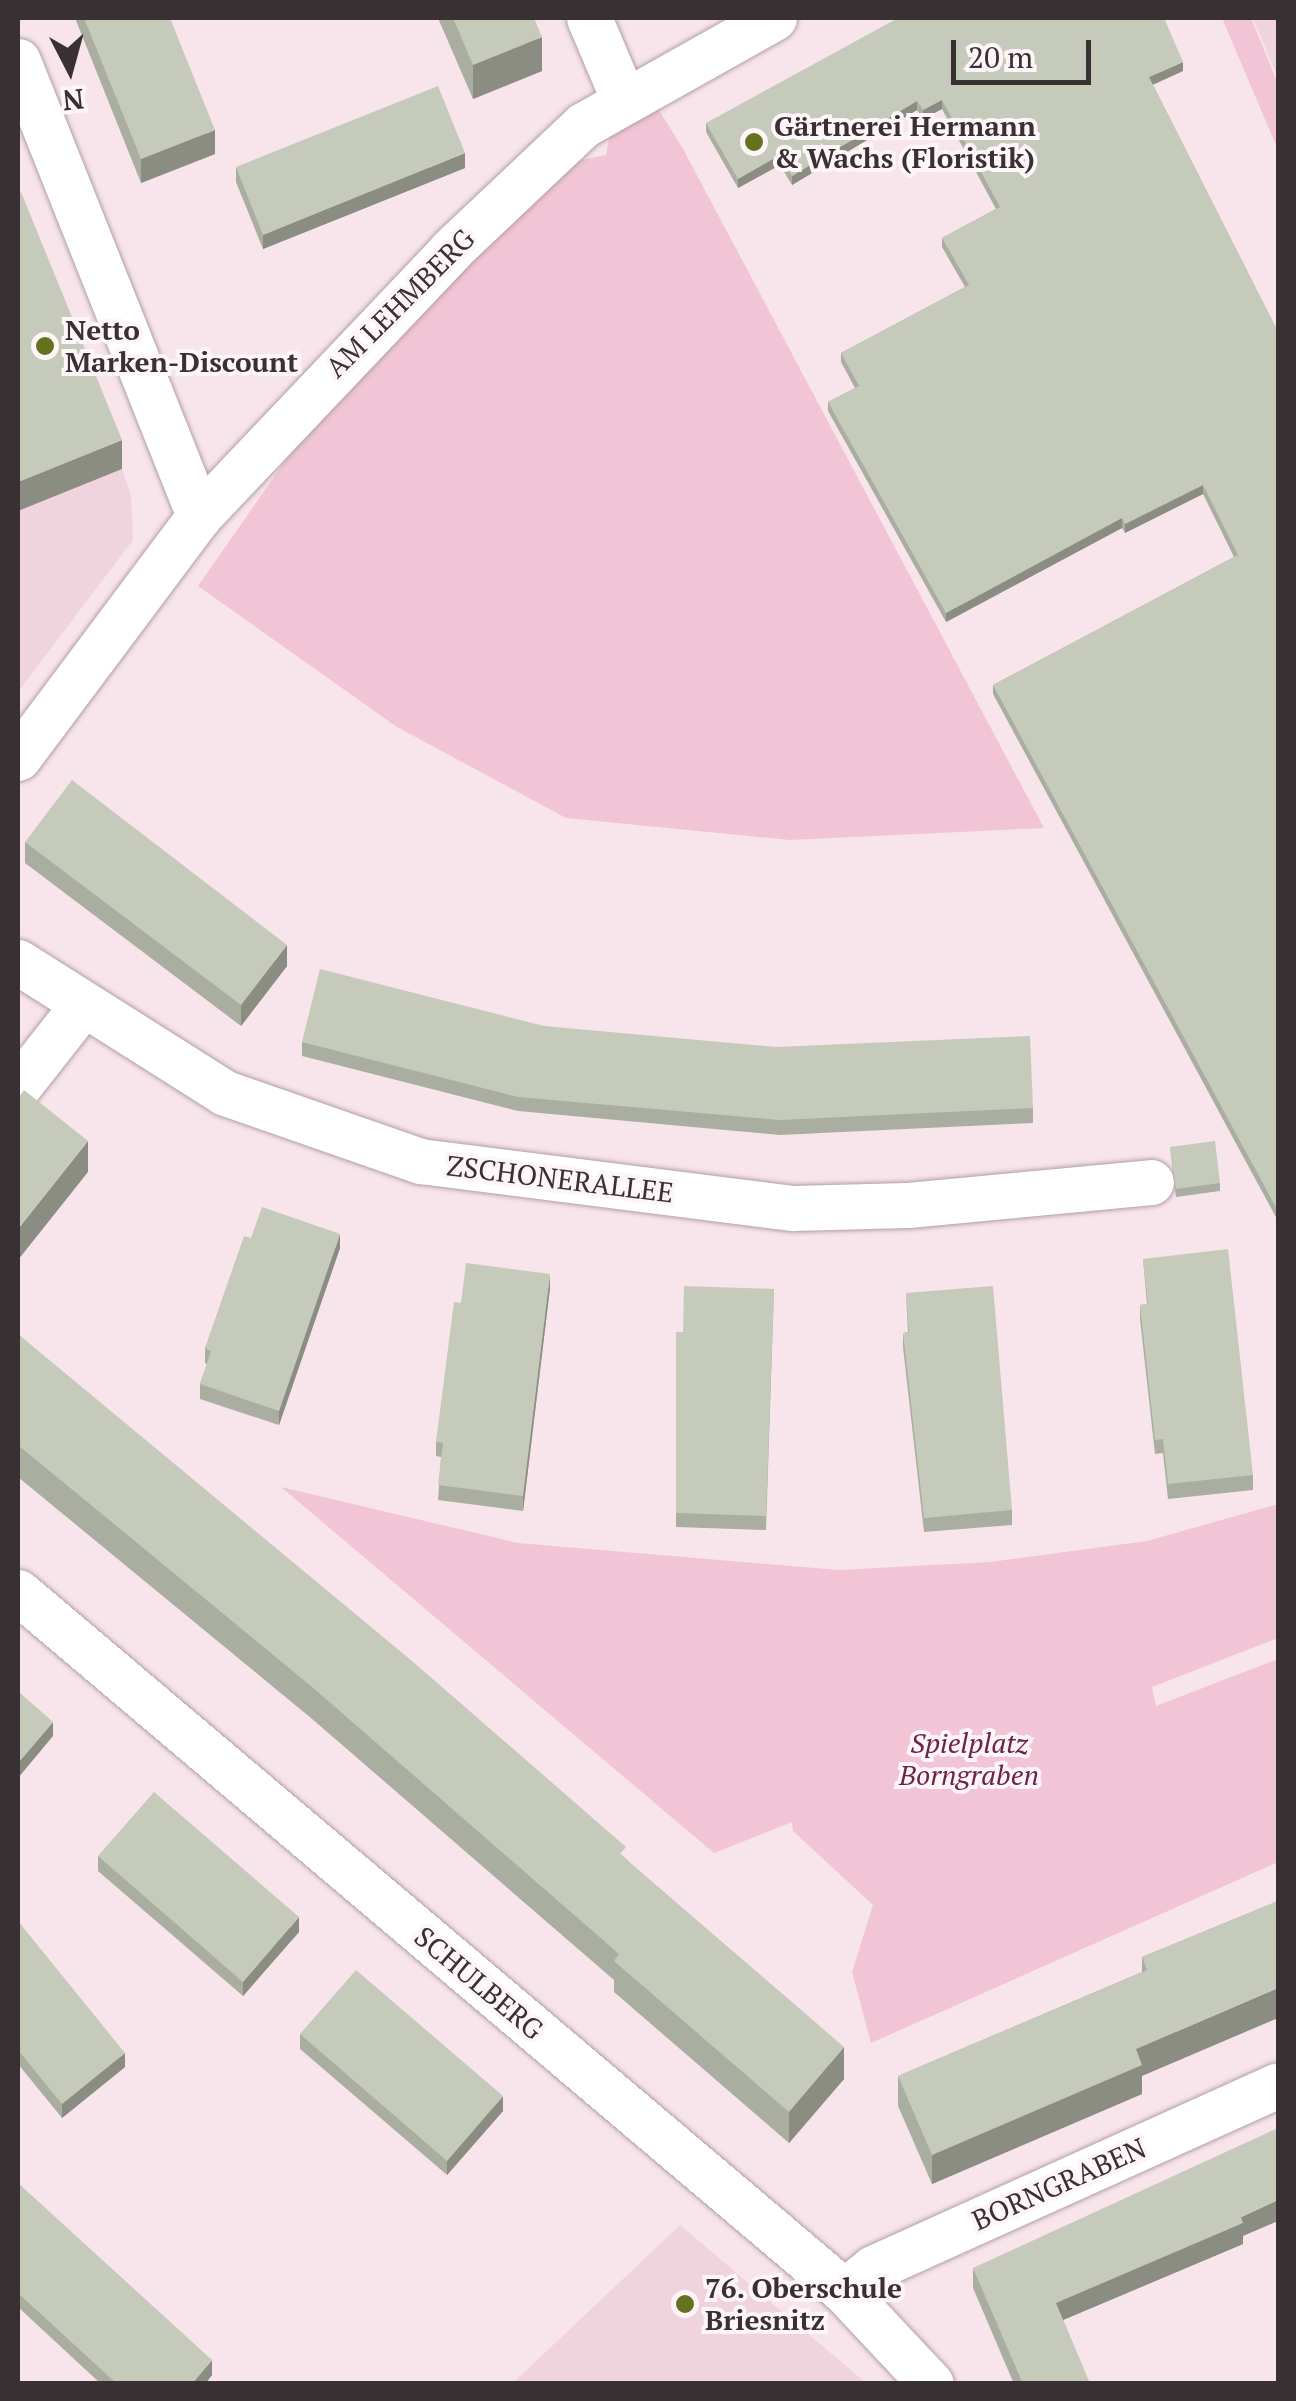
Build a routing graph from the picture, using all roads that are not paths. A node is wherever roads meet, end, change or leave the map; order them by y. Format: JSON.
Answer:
{"nodes":[{"id":1,"x":589,"y":18,"type":"edge"},
{"id":2,"x":774,"y":18,"type":"edge"},
{"id":3,"x":18,"y":60,"type":"edge"},
{"id":4,"x":623,"y":98,"type":"junction"},
{"id":5,"x":199,"y":516,"type":"junction"},
{"id":6,"x":18,"y":758,"type":"edge"},
{"id":7,"x":18,"y":962,"type":"edge"},
{"id":8,"x":81,"y":1007,"type":"junction"},
{"id":9,"x":18,"y":1087,"type":"edge"},
{"id":10,"x":1150,"y":1182,"type":"dead end"},
{"id":11,"x":18,"y":1592,"type":"edge"},
{"id":12,"x":1278,"y":2085,"type":"edge"},
{"id":13,"x":844,"y":2291,"type":"junction"},
{"id":14,"x":932,"y":2384,"type":"edge"}],
"edges":[{"from":1,"to":4,"type":"street"},
{"from":2,"to":4,"type":"street","name":"AM LEHMBERG"},
{"from":3,"to":5,"type":"street"},
{"from":4,"to":5,"type":"street","name":"AM LEHMBERG"},
{"from":5,"to":6,"type":"street","name":"AM LEHMBERG"},
{"from":7,"to":8,"type":"street","name":"ZSCHONERALLEE"},
{"from":8,"to":9,"type":"street"},
{"from":8,"to":10,"type":"street","name":"ZSCHONERALLEE"},
{"from":11,"to":13,"type":"street","name":"SCHULBERG"},
{"from":12,"to":13,"type":"street","name":"BORNGRABEN"},
{"from":13,"to":14,"type":"street","name":"SCHULBERG"}]}
